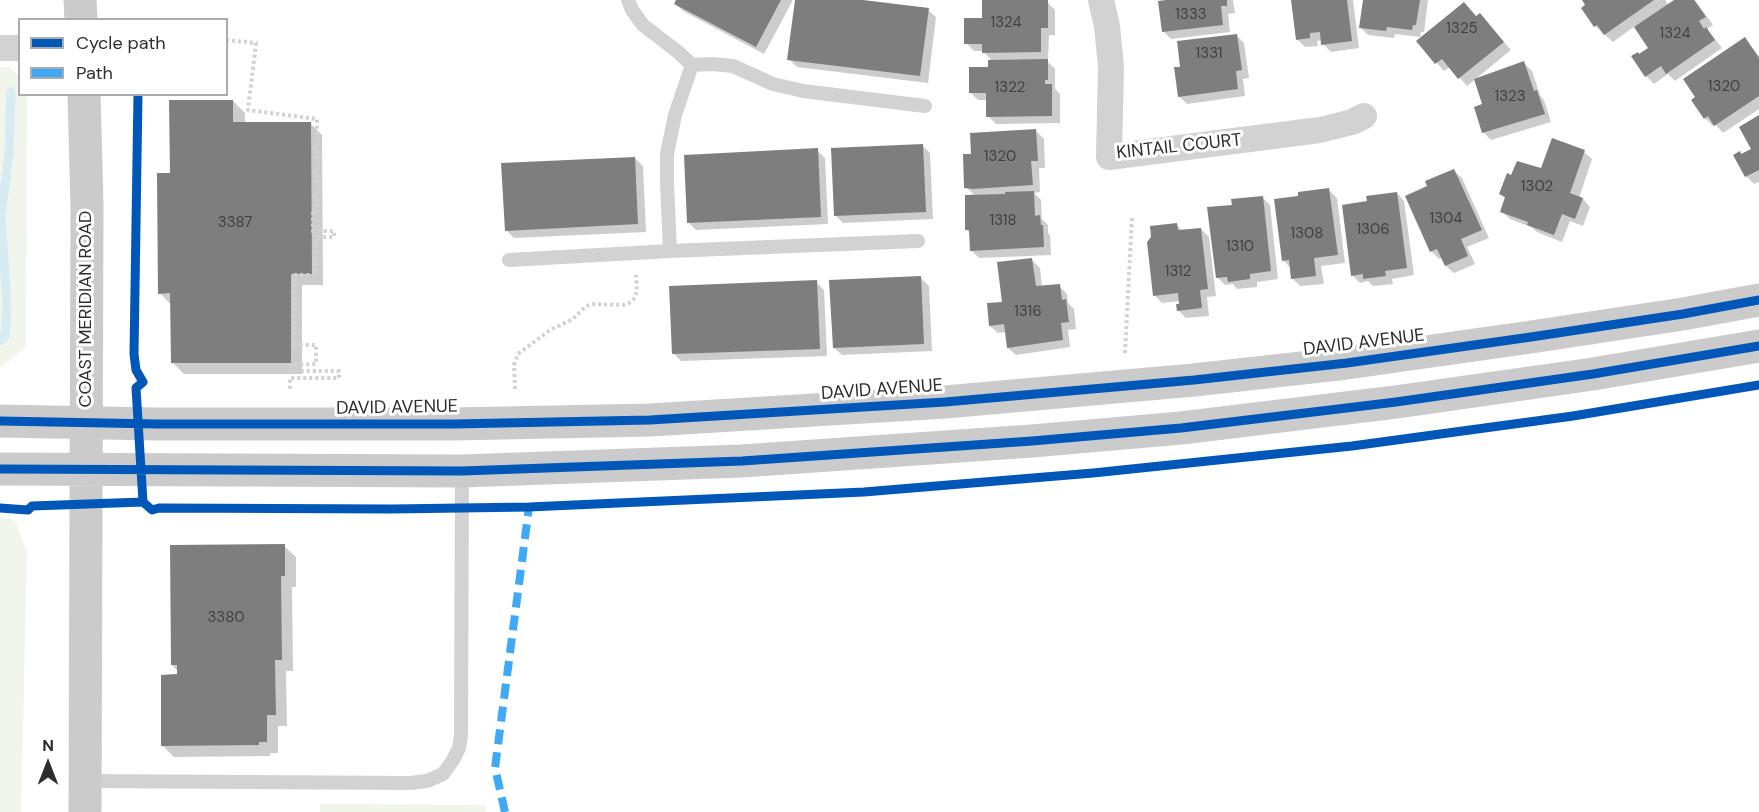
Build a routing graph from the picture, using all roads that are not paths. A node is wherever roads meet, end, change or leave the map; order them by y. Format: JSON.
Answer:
{"nodes":[{"id":1,"x":80,"y":0,"type":"edge"},
{"id":2,"x":628,"y":0,"type":"edge"},
{"id":3,"x":1101,"y":0,"type":"edge"},
{"id":4,"x":81,"y":18,"type":"edge"},
{"id":5,"x":0,"y":48,"type":"edge"},
{"id":6,"x":18,"y":48,"type":"edge"},
{"id":7,"x":692,"y":65,"type":"junction"},
{"id":8,"x":84,"y":96,"type":"edge"},
{"id":9,"x":925,"y":106,"type":"dead end"},
{"id":10,"x":1364,"y":116,"type":"dead end"},
{"id":11,"x":918,"y":241,"type":"dead end"},
{"id":12,"x":670,"y":251,"type":"junction"},
{"id":13,"x":509,"y":260,"type":"dead end"},
{"id":14,"x":1759,"y":300,"type":"edge"},
{"id":15,"x":1759,"y":346,"type":"edge"},
{"id":16,"x":0,"y":421,"type":"edge"},
{"id":17,"x":85,"y":422,"type":"junction"},
{"id":18,"x":0,"y":469,"type":"edge"},
{"id":19,"x":86,"y":470,"type":"junction"},
{"id":20,"x":462,"y":471,"type":"junction"},
{"id":21,"x":85,"y":797,"type":"edge"}],
"edges":[{"from":1,"to":4,"type":"main road"},
{"from":2,"to":7,"type":"lane"},
{"from":3,"to":10,"type":"street","name":"KINTAIL COURT"},
{"from":5,"to":6,"type":"street"},
{"from":7,"to":9,"type":"lane"},
{"from":7,"to":12,"type":"lane"},
{"from":8,"to":17,"type":"main road","name":"COAST MERIDIAN ROAD"},
{"from":11,"to":12,"type":"lane"},
{"from":12,"to":13,"type":"lane"},
{"from":14,"to":17,"type":"main road","name":"DAVID AVENUE"},
{"from":15,"to":20,"type":"main road"},
{"from":16,"to":17,"type":"main road","name":"DAVID AVENUE"},
{"from":17,"to":19,"type":"main road","name":"COAST MERIDIAN ROAD"},
{"from":18,"to":19,"type":"main road"},
{"from":19,"to":20,"type":"main road"},
{"from":19,"to":21,"type":"main road","name":"COAST MERIDIAN ROAD"},
{"from":20,"to":21,"type":"lane"}]}
